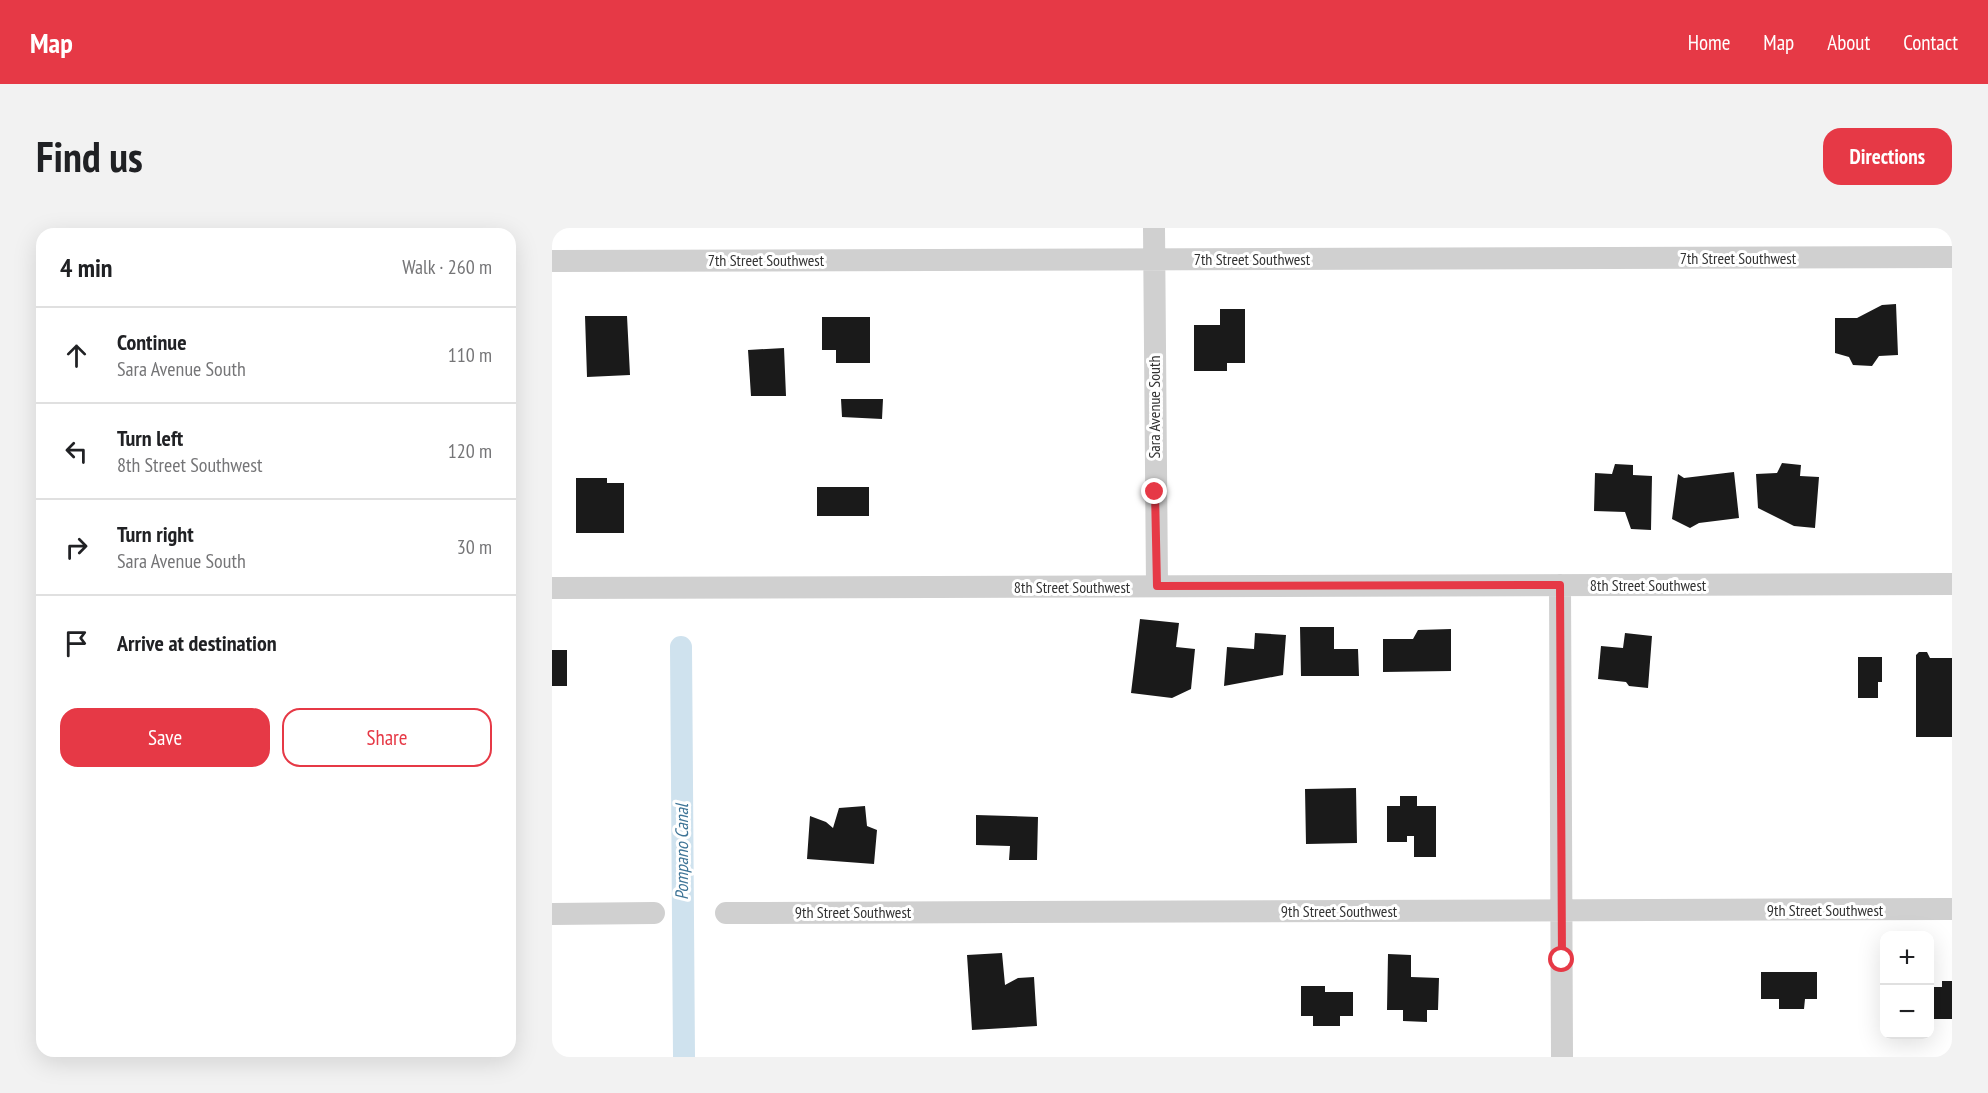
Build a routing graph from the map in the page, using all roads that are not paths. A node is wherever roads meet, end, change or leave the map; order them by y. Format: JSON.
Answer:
{"nodes":[{"id":1,"x":1154,"y":228,"type":"edge"},
{"id":2,"x":1952,"y":257,"type":"edge"},
{"id":3,"x":1153,"y":259,"type":"junction"},
{"id":4,"x":552,"y":261,"type":"edge"},
{"id":5,"x":1952,"y":584,"type":"edge"},
{"id":6,"x":1560,"y":585,"type":"junction"},
{"id":7,"x":1157,"y":586,"type":"junction"},
{"id":8,"x":552,"y":588,"type":"edge"},
{"id":9,"x":1952,"y":909,"type":"edge"},
{"id":10,"x":1561,"y":911,"type":"junction"},
{"id":11,"x":654,"y":913,"type":"dead end"},
{"id":12,"x":726,"y":913,"type":"dead end"},
{"id":13,"x":552,"y":914,"type":"edge"},
{"id":14,"x":1562,"y":1057,"type":"edge"}],
"edges":[{"from":1,"to":3,"type":"street","name":"Sara Avenue South"},
{"from":2,"to":3,"type":"street","name":"7th Street Southwest"},
{"from":3,"to":4,"type":"street","name":"7th Street Southwest"},
{"from":3,"to":7,"type":"street","name":"Sara Avenue South"},
{"from":5,"to":6,"type":"street","name":"8th Street Southwest"},
{"from":6,"to":7,"type":"street","name":"8th Street Southwest"},
{"from":6,"to":10,"type":"street"},
{"from":7,"to":8,"type":"street","name":"8th Street Southwest"},
{"from":9,"to":10,"type":"street","name":"9th Street Southwest"},
{"from":10,"to":12,"type":"street","name":"9th Street Southwest"},
{"from":10,"to":14,"type":"street"},
{"from":11,"to":13,"type":"street"}]}
